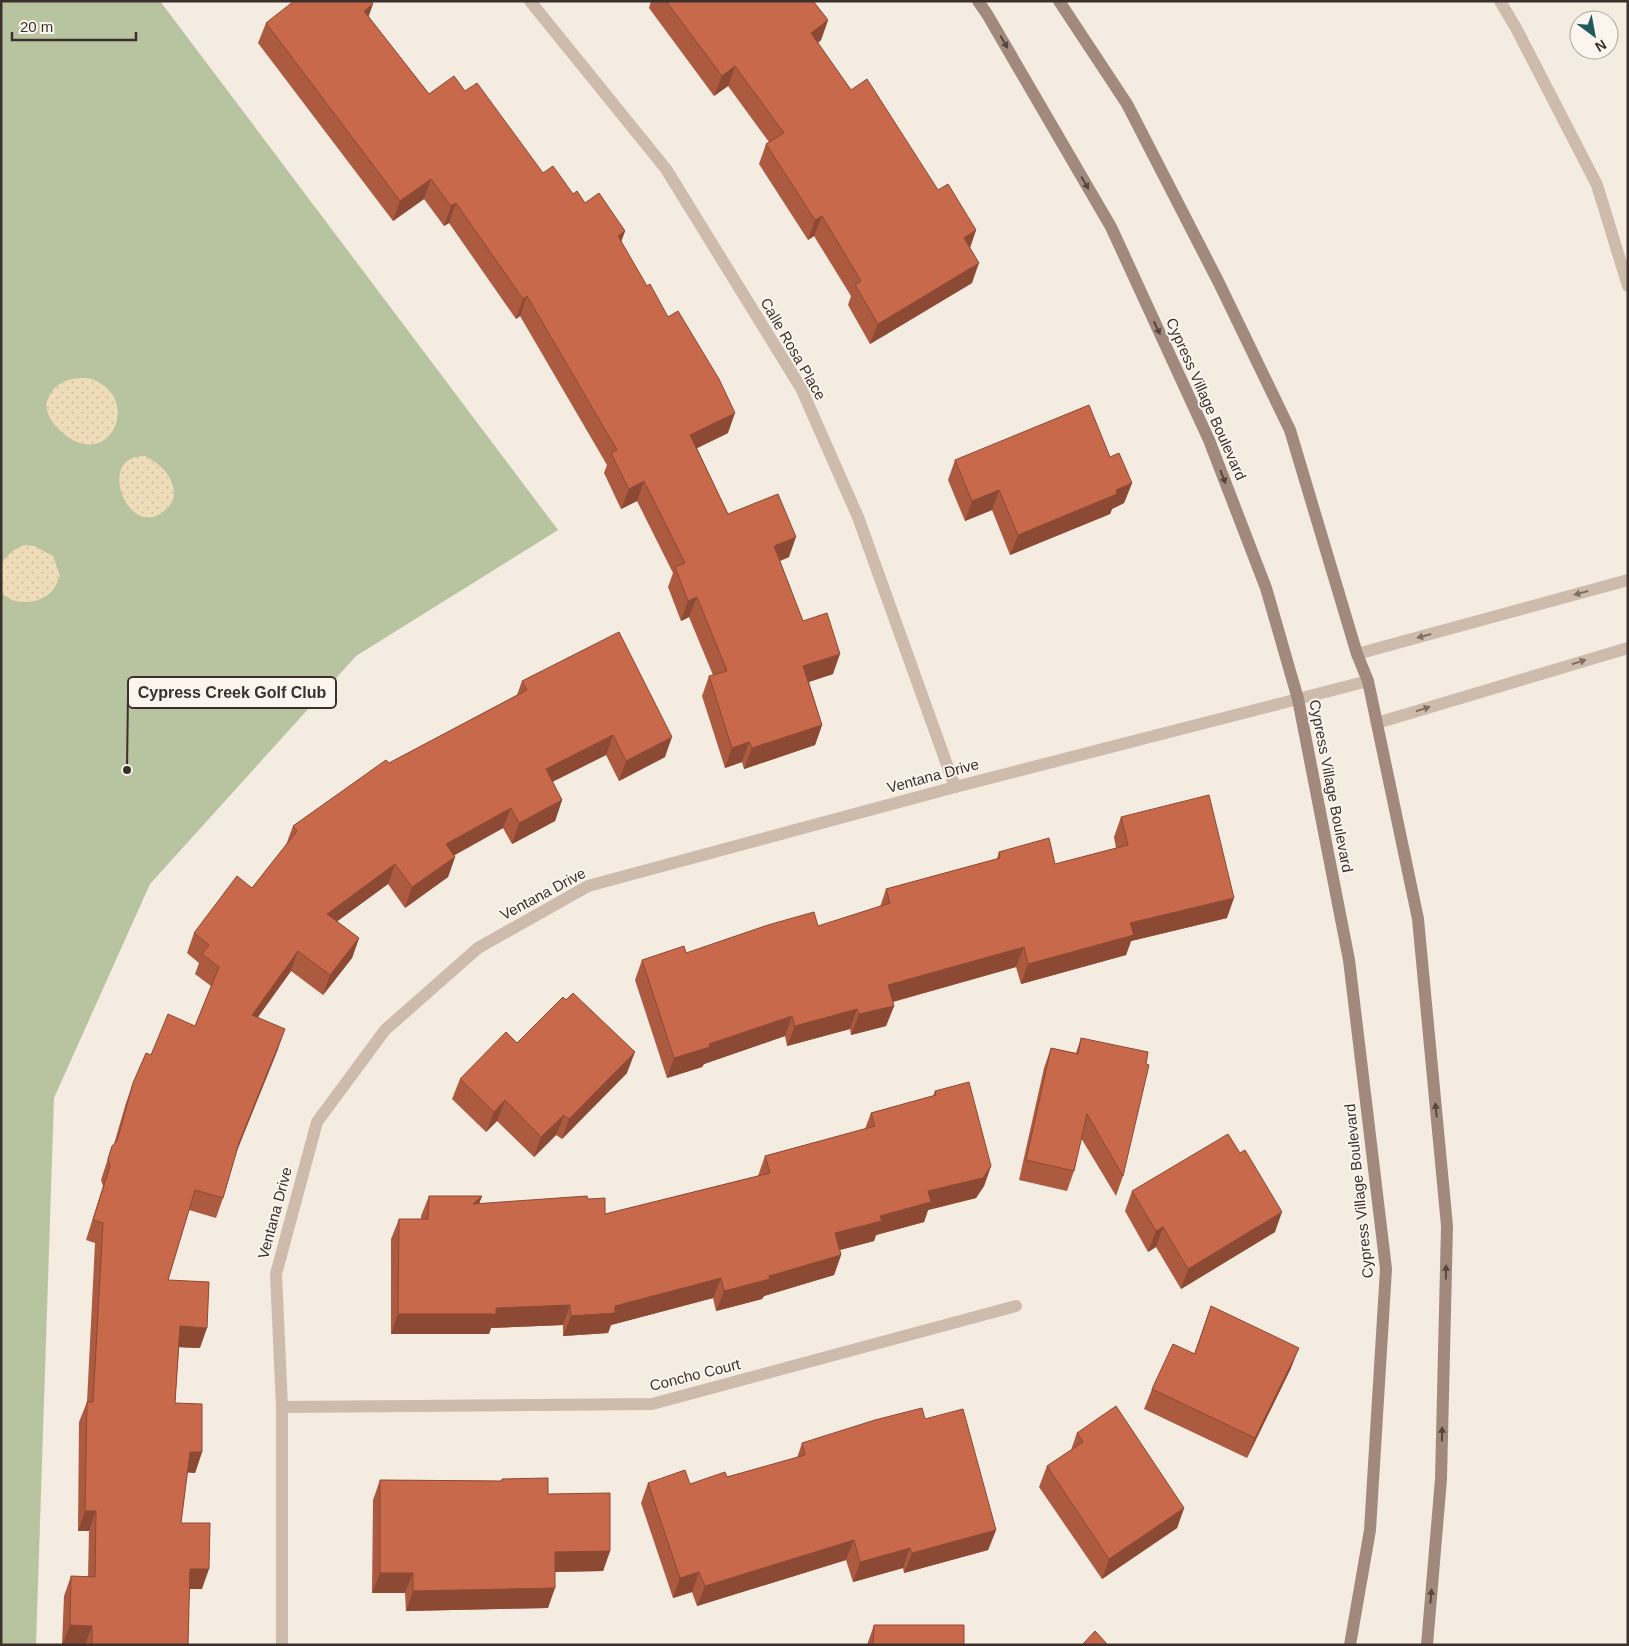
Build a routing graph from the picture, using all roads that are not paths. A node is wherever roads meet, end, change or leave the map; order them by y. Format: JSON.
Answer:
{"nodes":[{"id":1,"x":530,"y":1,"type":"edge"},
{"id":2,"x":978,"y":1,"type":"edge"},
{"id":3,"x":1060,"y":1,"type":"edge"},
{"id":4,"x":1500,"y":1,"type":"edge"},
{"id":5,"x":1628,"y":286,"type":"edge"},
{"id":6,"x":1628,"y":580,"type":"edge"},
{"id":7,"x":1628,"y":648,"type":"edge"},
{"id":8,"x":1357,"y":654,"type":"junction"},
{"id":9,"x":1368,"y":681,"type":"junction"},
{"id":10,"x":1298,"y":699,"type":"junction"},
{"id":11,"x":1377,"y":722,"type":"junction"},
{"id":12,"x":955,"y":787,"type":"junction"},
{"id":13,"x":1016,"y":1306,"type":"dead end"},
{"id":14,"x":282,"y":1407,"type":"junction"},
{"id":15,"x":282,"y":1645,"type":"edge"},
{"id":16,"x":1350,"y":1645,"type":"edge"},
{"id":17,"x":1427,"y":1645,"type":"edge"}],
"edges":[{"from":1,"to":12,"type":"street","name":"Calle Rosa Place"},
{"from":2,"to":10,"type":"street","name":"Cypress Village Boulevard","one_way":true},
{"from":3,"to":8,"type":"street"},
{"from":4,"to":5,"type":"street"},
{"from":6,"to":8,"type":"street","one_way":true},
{"from":11,"to":7,"type":"street","one_way":true},
{"from":8,"to":9,"type":"street"},
{"from":9,"to":10,"type":"street","name":"Ventana Drive"},
{"from":9,"to":11,"type":"street"},
{"from":10,"to":12,"type":"street","name":"Ventana Drive"},
{"from":10,"to":16,"type":"street","name":"Cypress Village Boulevard"},
{"from":17,"to":11,"type":"street","one_way":true},
{"from":12,"to":14,"type":"street","name":"Ventana Drive"},
{"from":13,"to":14,"type":"street","name":"Concho Court"},
{"from":14,"to":15,"type":"street","name":"Ventana Drive"}]}
